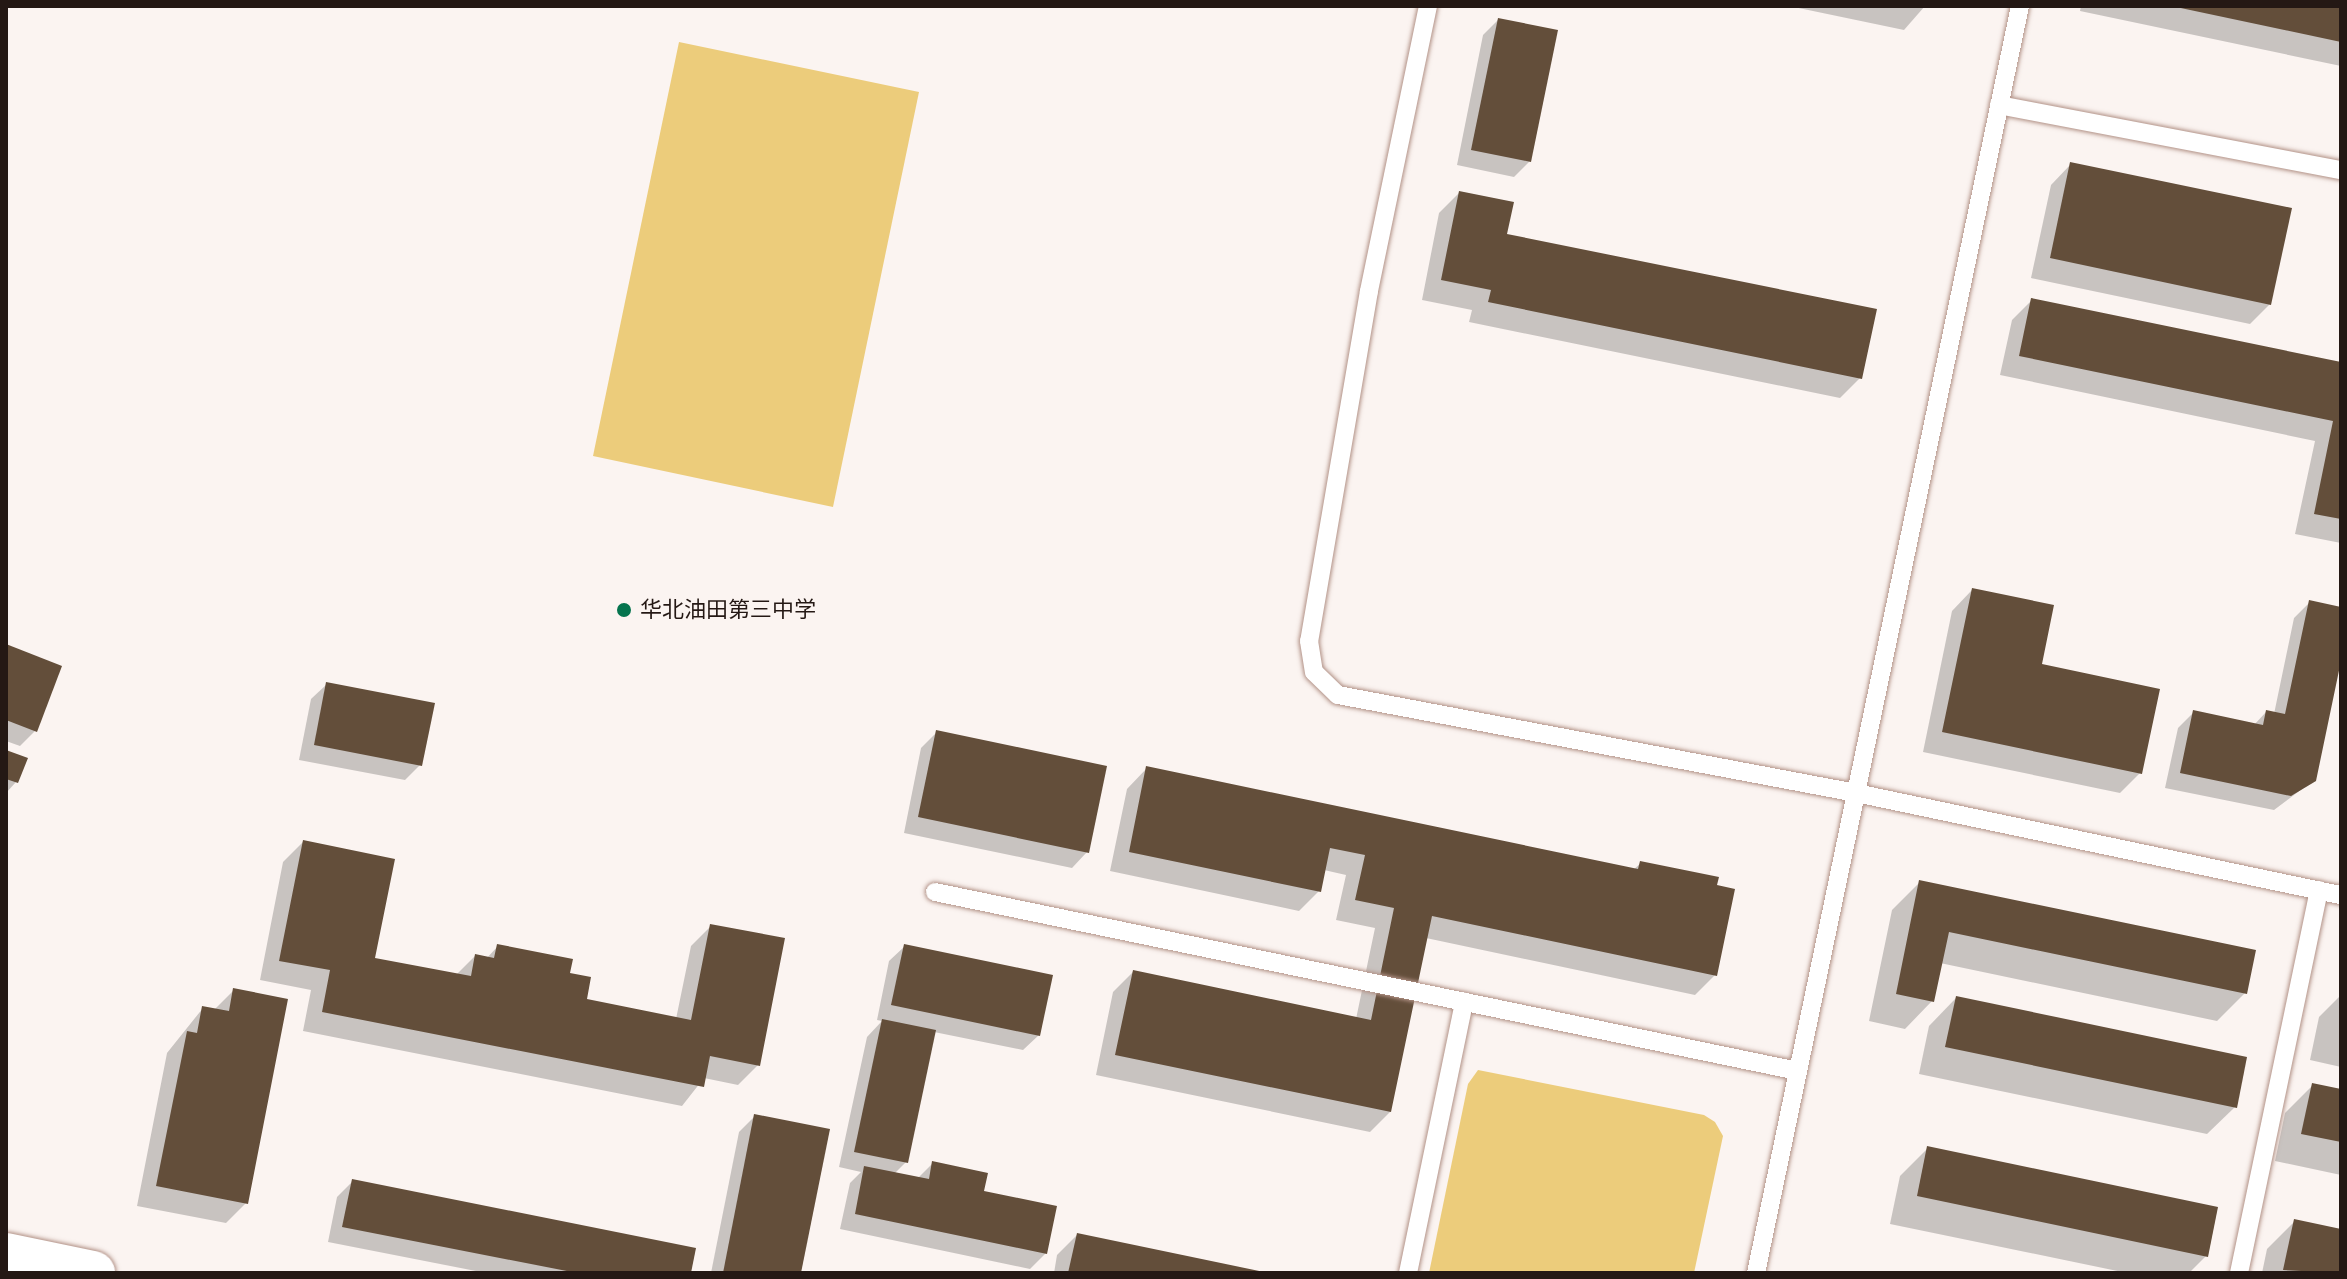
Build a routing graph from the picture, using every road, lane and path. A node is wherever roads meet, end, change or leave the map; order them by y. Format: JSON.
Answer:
{"nodes":[{"id":1,"x":1428,"y":6,"type":"edge"},
{"id":2,"x":2020,"y":6,"type":"edge"},
{"id":3,"x":1999,"y":105,"type":"junction"},
{"id":4,"x":2341,"y":170,"type":"edge"},
{"id":5,"x":1856,"y":793,"type":"junction"},
{"id":6,"x":2319,"y":890,"type":"junction"},
{"id":7,"x":935,"y":892,"type":"dead end"},
{"id":8,"x":2341,"y":895,"type":"edge"},
{"id":9,"x":1464,"y":1002,"type":"junction"},
{"id":10,"x":1798,"y":1071,"type":"junction"},
{"id":11,"x":6,"y":1255,"type":"edge"},
{"id":12,"x":93,"y":1273,"type":"edge"},
{"id":13,"x":1408,"y":1273,"type":"edge"},
{"id":14,"x":1756,"y":1273,"type":"edge"},
{"id":15,"x":2239,"y":1273,"type":"edge"}],
"edges":[{"from":1,"to":5,"type":"lane"},
{"from":2,"to":3,"type":"lane"},
{"from":3,"to":4,"type":"lane"},
{"from":3,"to":5,"type":"lane"},
{"from":5,"to":6,"type":"lane"},
{"from":5,"to":10,"type":"lane"},
{"from":6,"to":8,"type":"lane"},
{"from":6,"to":15,"type":"lane"},
{"from":7,"to":9,"type":"lane"},
{"from":9,"to":10,"type":"lane"},
{"from":9,"to":13,"type":"lane"},
{"from":10,"to":14,"type":"lane"},
{"from":11,"to":12,"type":"main road"}]}
